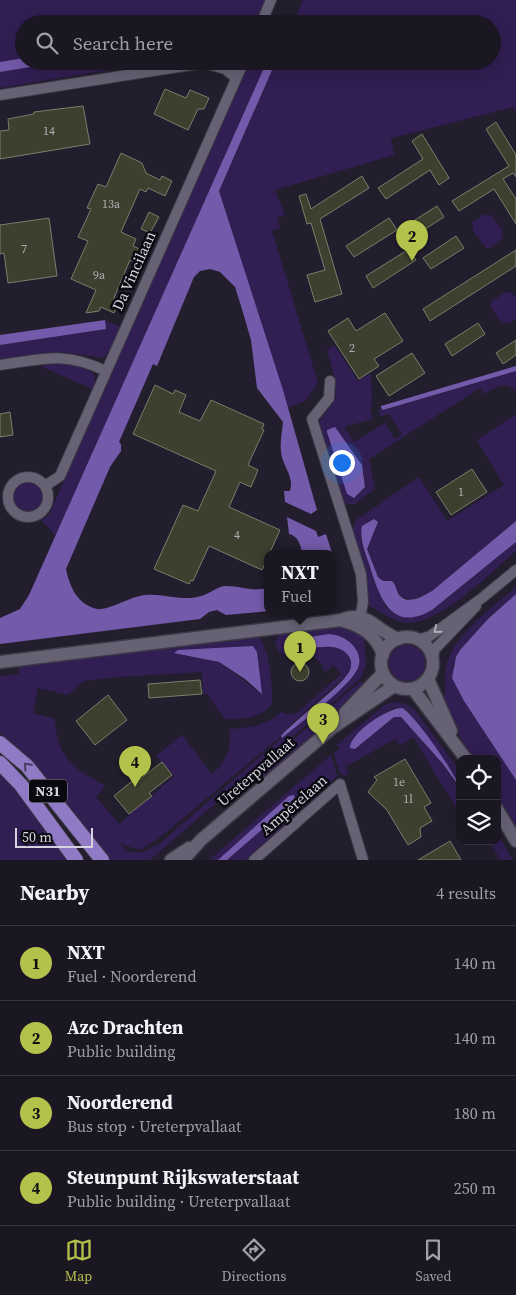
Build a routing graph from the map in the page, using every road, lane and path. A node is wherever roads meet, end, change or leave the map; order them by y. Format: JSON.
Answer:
{"nodes":[{"id":1,"x":271,"y":0,"type":"edge"},
{"id":2,"x":265,"y":15,"type":"edge"},
{"id":3,"x":159,"y":70,"type":"edge"},
{"id":4,"x":227,"y":70,"type":"edge"},
{"id":5,"x":240,"y":70,"type":"edge"},
{"id":6,"x":236,"y":78,"type":"junction"},
{"id":7,"x":0,"y":95,"type":"edge"},
{"id":8,"x":0,"y":365,"type":"edge"},
{"id":9,"x":106,"y":371,"type":"junction"},
{"id":10,"x":330,"y":381,"type":"dead end"},
{"id":11,"x":45,"y":486,"type":"junction"},
{"id":12,"x":516,"y":570,"type":"edge"},
{"id":13,"x":482,"y":598,"type":"junction"},
{"id":14,"x":360,"y":621,"type":"junction"},
{"id":15,"x":399,"y":638,"type":"junction"},
{"id":16,"x":418,"y":640,"type":"junction"},
{"id":17,"x":383,"y":655,"type":"junction"},
{"id":18,"x":433,"y":656,"type":"junction"},
{"id":19,"x":0,"y":662,"type":"edge"},
{"id":20,"x":383,"y":673,"type":"junction"},
{"id":21,"x":428,"y":679,"type":"junction"},
{"id":22,"x":394,"y":686,"type":"junction"},
{"id":23,"x":413,"y":689,"type":"junction"},
{"id":24,"x":332,"y":728,"type":"junction"},
{"id":25,"x":455,"y":742,"type":"junction"},
{"id":26,"x":0,"y":743,"type":"edge"},
{"id":27,"x":463,"y":755,"type":"edge"},
{"id":28,"x":0,"y":763,"type":"edge"},
{"id":29,"x":501,"y":816,"type":"edge"},
{"id":30,"x":201,"y":840,"type":"junction"},
{"id":31,"x":516,"y":841,"type":"edge"},
{"id":32,"x":76,"y":857,"type":"edge"},
{"id":33,"x":102,"y":860,"type":"edge"},
{"id":34,"x":171,"y":860,"type":"edge"},
{"id":35,"x":183,"y":860,"type":"edge"},
{"id":36,"x":254,"y":860,"type":"edge"},
{"id":37,"x":363,"y":860,"type":"edge"}],
"edges":[{"from":1,"to":2,"type":"street"},
{"from":3,"to":7,"type":"street"},
{"from":4,"to":6,"type":"street"},
{"from":5,"to":6,"type":"street","name":"Da Vincilaan"},
{"from":6,"to":9,"type":"street","name":"Da Vincilaan"},
{"from":8,"to":9,"type":"street"},
{"from":9,"to":11,"type":"street","name":"Da Vincilaan"},
{"from":10,"to":14,"type":"street"},
{"from":11,"to":11,"type":"street"},
{"from":12,"to":13,"type":"street"},
{"from":13,"to":16,"type":"street","one_way":true},
{"from":13,"to":18,"type":"street"},
{"from":14,"to":15,"type":"street"},
{"from":14,"to":17,"type":"street"},
{"from":14,"to":19,"type":"street"},
{"from":15,"to":16,"type":"street"},
{"from":15,"to":17,"type":"street"},
{"from":16,"to":18,"type":"street"},
{"from":17,"to":20,"type":"street"},
{"from":18,"to":21,"type":"street"},
{"from":20,"to":22,"type":"street"},
{"from":20,"to":24,"type":"street","name":"Ureterpvallaat"},
{"from":21,"to":23,"type":"street"},
{"from":21,"to":25,"type":"street"},
{"from":22,"to":23,"type":"street"},
{"from":22,"to":24,"type":"street","name":"Ureterpvallaat"},
{"from":23,"to":25,"type":"street"},
{"from":24,"to":30,"type":"street","name":"Ureterpvallaat"},
{"from":25,"to":27,"type":"street"},
{"from":33,"to":26,"type":"highway","number":"N31","one_way":true},
{"from":28,"to":32,"type":"highway","number":"N31"},
{"from":29,"to":31,"type":"street"},
{"from":30,"to":34,"type":"street","name":"Ureterpvallaat"},
{"from":30,"to":35,"type":"street","name":"Ureterpvallaat"},
{"from":36,"to":37,"type":"street","name":"Ampèrelaan"}]}
